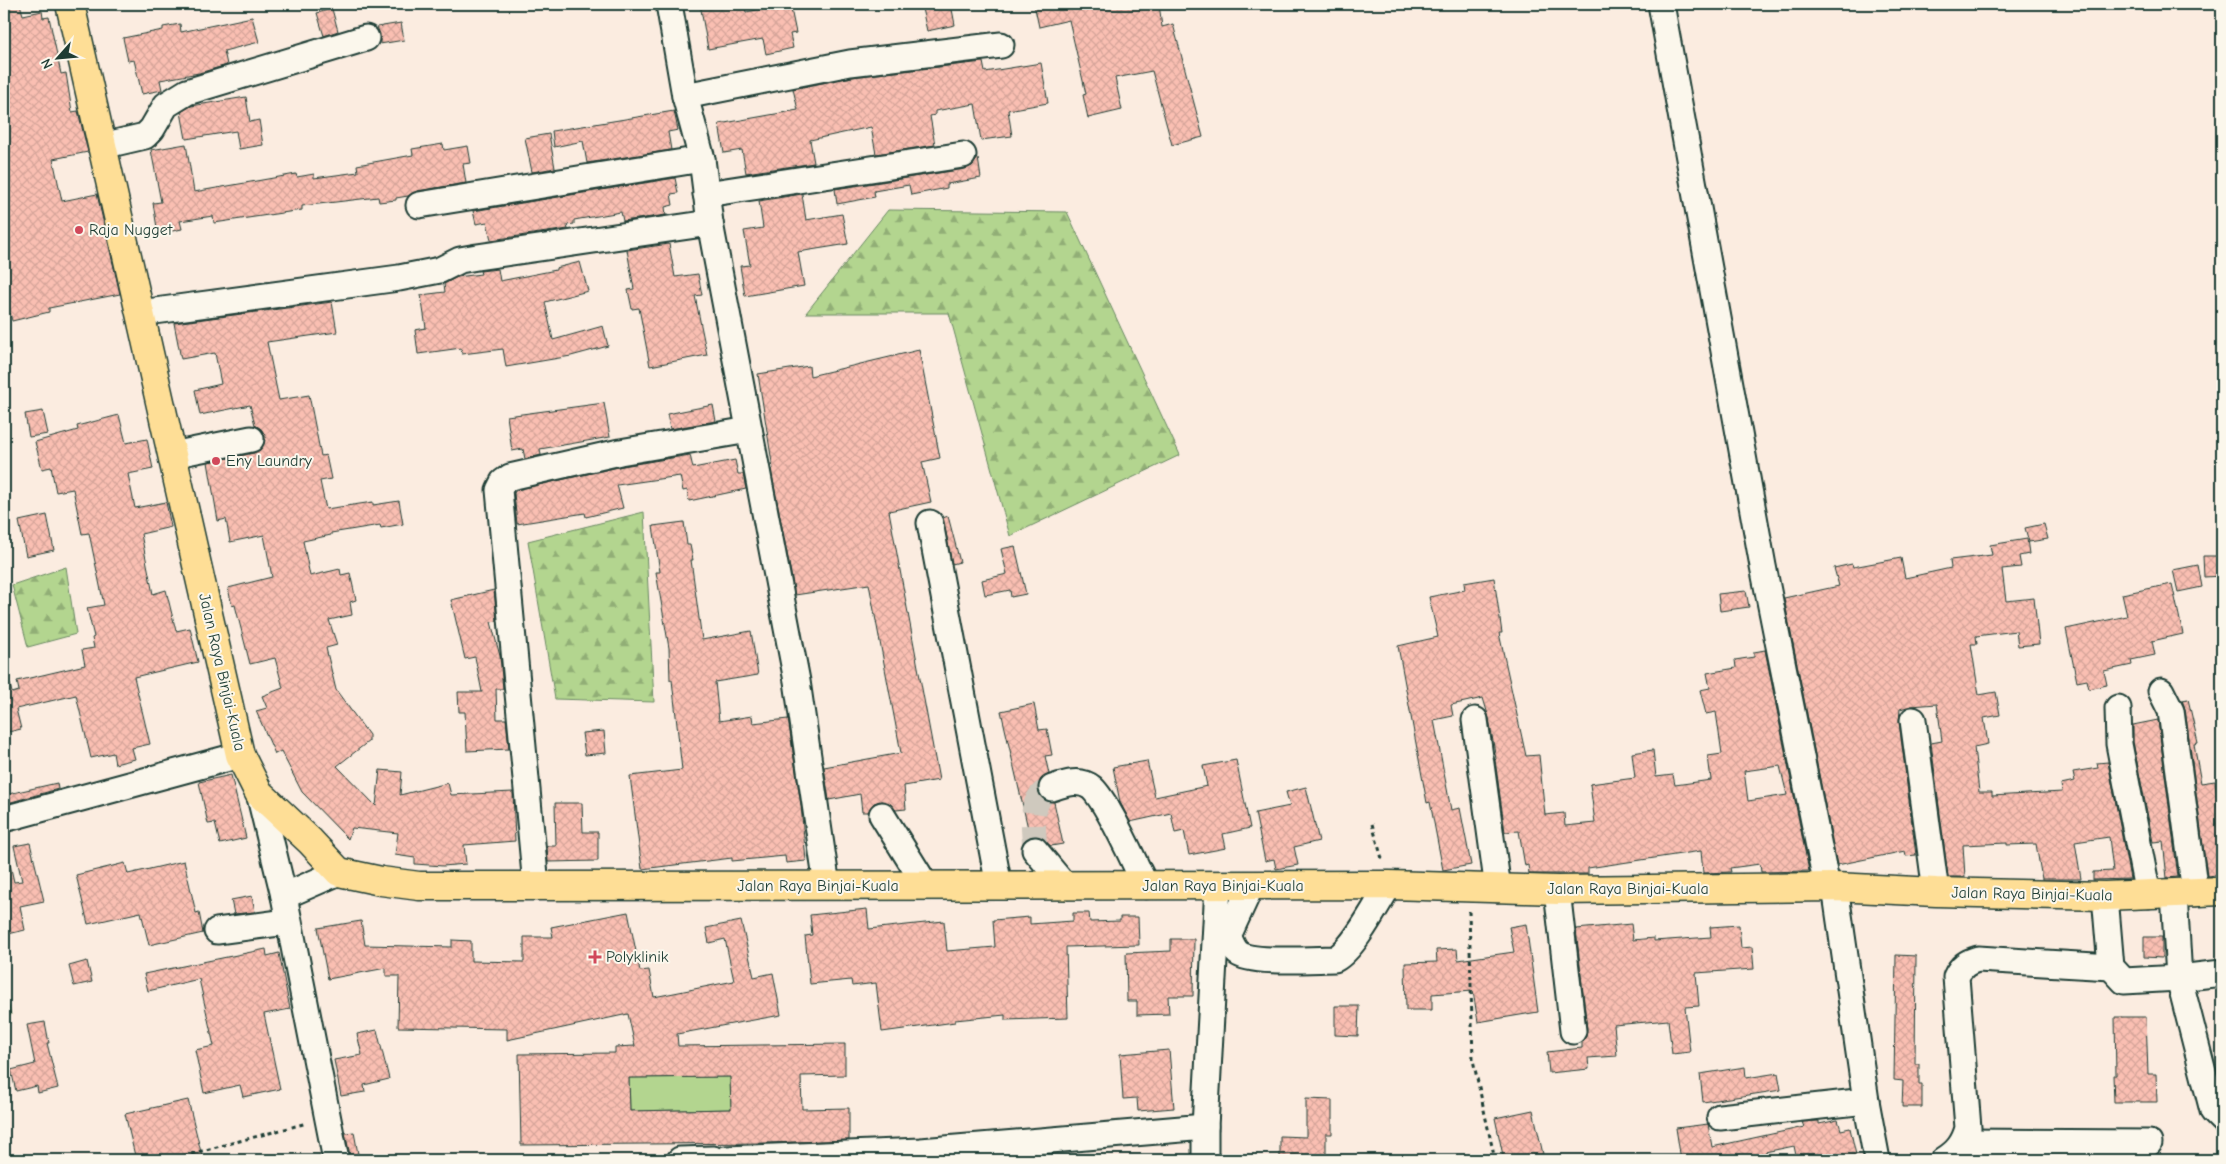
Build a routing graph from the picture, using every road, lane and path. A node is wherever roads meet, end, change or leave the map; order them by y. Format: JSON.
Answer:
{"nodes":[{"id":1,"x":70,"y":4,"type":"edge"},
{"id":2,"x":669,"y":4,"type":"edge"},
{"id":3,"x":1661,"y":4,"type":"edge"},
{"id":4,"x":366,"y":38,"type":"dead end"},
{"id":5,"x":1001,"y":45,"type":"dead end"},
{"id":6,"x":685,"y":96,"type":"junction"},
{"id":7,"x":102,"y":146,"type":"junction"},
{"id":8,"x":964,"y":155,"type":"dead end"},
{"id":9,"x":702,"y":160,"type":"junction"},
{"id":10,"x":706,"y":194,"type":"junction"},
{"id":11,"x":419,"y":205,"type":"dead end"},
{"id":12,"x":710,"y":223,"type":"junction"},
{"id":13,"x":140,"y":314,"type":"junction"},
{"id":14,"x":749,"y":430,"type":"junction"},
{"id":15,"x":251,"y":439,"type":"dead end"},
{"id":16,"x":172,"y":455,"type":"junction"},
{"id":17,"x":930,"y":523,"type":"dead end"},
{"id":18,"x":2161,"y":691,"type":"dead end"},
{"id":19,"x":2118,"y":708,"type":"dead end"},
{"id":20,"x":1474,"y":720,"type":"dead end"},
{"id":21,"x":1913,"y":720,"type":"dead end"},
{"id":22,"x":240,"y":755,"type":"junction"},
{"id":23,"x":1052,"y":788,"type":"tunnel mouth"},
{"id":24,"x":259,"y":793,"type":"junction"},
{"id":25,"x":882,"y":815,"type":"dead end"},
{"id":26,"x":4,"y":819,"type":"edge"},
{"id":27,"x":1372,"y":824,"type":"dead end"},
{"id":28,"x":1035,"y":850,"type":"tunnel mouth"},
{"id":29,"x":339,"y":872,"type":"junction"},
{"id":30,"x":1389,"y":885,"type":"junction"},
{"id":31,"x":536,"y":886,"type":"junction"},
{"id":32,"x":827,"y":886,"type":"junction"},
{"id":33,"x":926,"y":886,"type":"junction"},
{"id":34,"x":999,"y":886,"type":"junction"},
{"id":35,"x":1065,"y":886,"type":"junction"},
{"id":36,"x":1146,"y":886,"type":"junction"},
{"id":37,"x":1218,"y":886,"type":"junction"},
{"id":38,"x":1251,"y":886,"type":"junction"},
{"id":39,"x":1831,"y":887,"type":"junction"},
{"id":40,"x":1468,"y":888,"type":"junction"},
{"id":41,"x":1498,"y":889,"type":"junction"},
{"id":42,"x":1558,"y":890,"type":"junction"},
{"id":43,"x":1936,"y":892,"type":"junction"},
{"id":44,"x":2222,"y":892,"type":"edge"},
{"id":45,"x":2172,"y":893,"type":"junction"},
{"id":46,"x":284,"y":896,"type":"junction"},
{"id":47,"x":2105,"y":896,"type":"junction"},
{"id":48,"x":287,"y":922,"type":"junction"},
{"id":49,"x":217,"y":930,"type":"dead end"},
{"id":50,"x":2111,"y":967,"type":"junction"},
{"id":51,"x":2222,"y":972,"type":"edge"},
{"id":52,"x":2179,"y":978,"type":"junction"},
{"id":53,"x":1573,"y":1031,"type":"dead end"},
{"id":54,"x":1866,"y":1101,"type":"junction"},
{"id":55,"x":1720,"y":1117,"type":"dead end"},
{"id":56,"x":327,"y":1118,"type":"junction"},
{"id":57,"x":2222,"y":1120,"type":"edge"},
{"id":58,"x":1205,"y":1127,"type":"junction"},
{"id":59,"x":1964,"y":1142,"type":"junction"},
{"id":60,"x":2149,"y":1143,"type":"dead end"},
{"id":61,"x":168,"y":1160,"type":"edge"},
{"id":62,"x":336,"y":1160,"type":"edge"},
{"id":63,"x":680,"y":1160,"type":"edge"},
{"id":64,"x":1205,"y":1160,"type":"edge"},
{"id":65,"x":1495,"y":1160,"type":"edge"},
{"id":66,"x":1877,"y":1160,"type":"edge"},
{"id":67,"x":1944,"y":1160,"type":"edge"}],
"edges":[{"from":1,"to":7,"type":"main road","name":"Jalan Raya Binjai-Kuala"},
{"from":2,"to":6,"type":"street"},
{"from":3,"to":39,"type":"street"},
{"from":4,"to":7,"type":"street"},
{"from":5,"to":6,"type":"street"},
{"from":6,"to":9,"type":"street"},
{"from":7,"to":13,"type":"main road","name":"Jalan Raya Binjai-Kuala"},
{"from":8,"to":10,"type":"street"},
{"from":9,"to":10,"type":"street"},
{"from":9,"to":11,"type":"street"},
{"from":10,"to":12,"type":"street"},
{"from":12,"to":13,"type":"street"},
{"from":12,"to":14,"type":"street"},
{"from":13,"to":16,"type":"main road","name":"Jalan Raya Binjai-Kuala"},
{"from":14,"to":31,"type":"street"},
{"from":14,"to":32,"type":"street"},
{"from":15,"to":16,"type":"street"},
{"from":16,"to":22,"type":"main road","name":"Jalan Raya Binjai-Kuala"},
{"from":17,"to":34,"type":"street"},
{"from":18,"to":45,"type":"street"},
{"from":19,"to":45,"type":"street"},
{"from":20,"to":41,"type":"street"},
{"from":21,"to":43,"type":"street"},
{"from":22,"to":24,"type":"main road","name":"Jalan Raya Binjai-Kuala"},
{"from":22,"to":26,"type":"street"},
{"from":23,"to":36,"type":"street"},
{"from":24,"to":29,"type":"main road","name":"Jalan Raya Binjai-Kuala"},
{"from":24,"to":46,"type":"street"},
{"from":25,"to":33,"type":"street"},
{"from":27,"to":30,"type":"path"},
{"from":28,"to":35,"type":"street"},
{"from":29,"to":31,"type":"main road","name":"Jalan Raya Binjai-Kuala"},
{"from":29,"to":46,"type":"street"},
{"from":30,"to":38,"type":"main road","name":"Jalan Raya Binjai-Kuala"},
{"from":30,"to":38,"type":"street"},
{"from":30,"to":40,"type":"main road","name":"Jalan Raya Binjai-Kuala"},
{"from":31,"to":32,"type":"main road","name":"Jalan Raya Binjai-Kuala"},
{"from":32,"to":33,"type":"main road","name":"Jalan Raya Binjai-Kuala"},
{"from":33,"to":34,"type":"main road","name":"Jalan Raya Binjai-Kuala"},
{"from":34,"to":35,"type":"main road","name":"Jalan Raya Binjai-Kuala"},
{"from":35,"to":36,"type":"main road","name":"Jalan Raya Binjai-Kuala"},
{"from":36,"to":37,"type":"main road","name":"Jalan Raya Binjai-Kuala"},
{"from":37,"to":38,"type":"main road","name":"Jalan Raya Binjai-Kuala"},
{"from":37,"to":58,"type":"street"},
{"from":39,"to":42,"type":"main road","name":"Jalan Raya Binjai-Kuala"},
{"from":39,"to":43,"type":"main road","name":"Jalan Raya Binjai-Kuala"},
{"from":39,"to":54,"type":"street"},
{"from":40,"to":41,"type":"main road","name":"Jalan Raya Binjai-Kuala"},
{"from":40,"to":65,"type":"path"},
{"from":41,"to":42,"type":"main road","name":"Jalan Raya Binjai-Kuala"},
{"from":42,"to":53,"type":"street"},
{"from":43,"to":47,"type":"main road","name":"Jalan Raya Binjai-Kuala"},
{"from":44,"to":45,"type":"main road","name":"Jalan Raya Binjai-Kuala"},
{"from":45,"to":47,"type":"main road","name":"Jalan Raya Binjai-Kuala"},
{"from":45,"to":52,"type":"street"},
{"from":46,"to":48,"type":"street"},
{"from":47,"to":50,"type":"street"},
{"from":48,"to":49,"type":"street"},
{"from":48,"to":56,"type":"street"},
{"from":50,"to":52,"type":"street"},
{"from":50,"to":59,"type":"street"},
{"from":51,"to":52,"type":"street"},
{"from":52,"to":57,"type":"street"},
{"from":54,"to":55,"type":"street"},
{"from":54,"to":66,"type":"street"},
{"from":56,"to":61,"type":"path"},
{"from":56,"to":62,"type":"street"},
{"from":58,"to":63,"type":"street"},
{"from":58,"to":64,"type":"street"},
{"from":59,"to":60,"type":"street"},
{"from":59,"to":67,"type":"street"}]}
